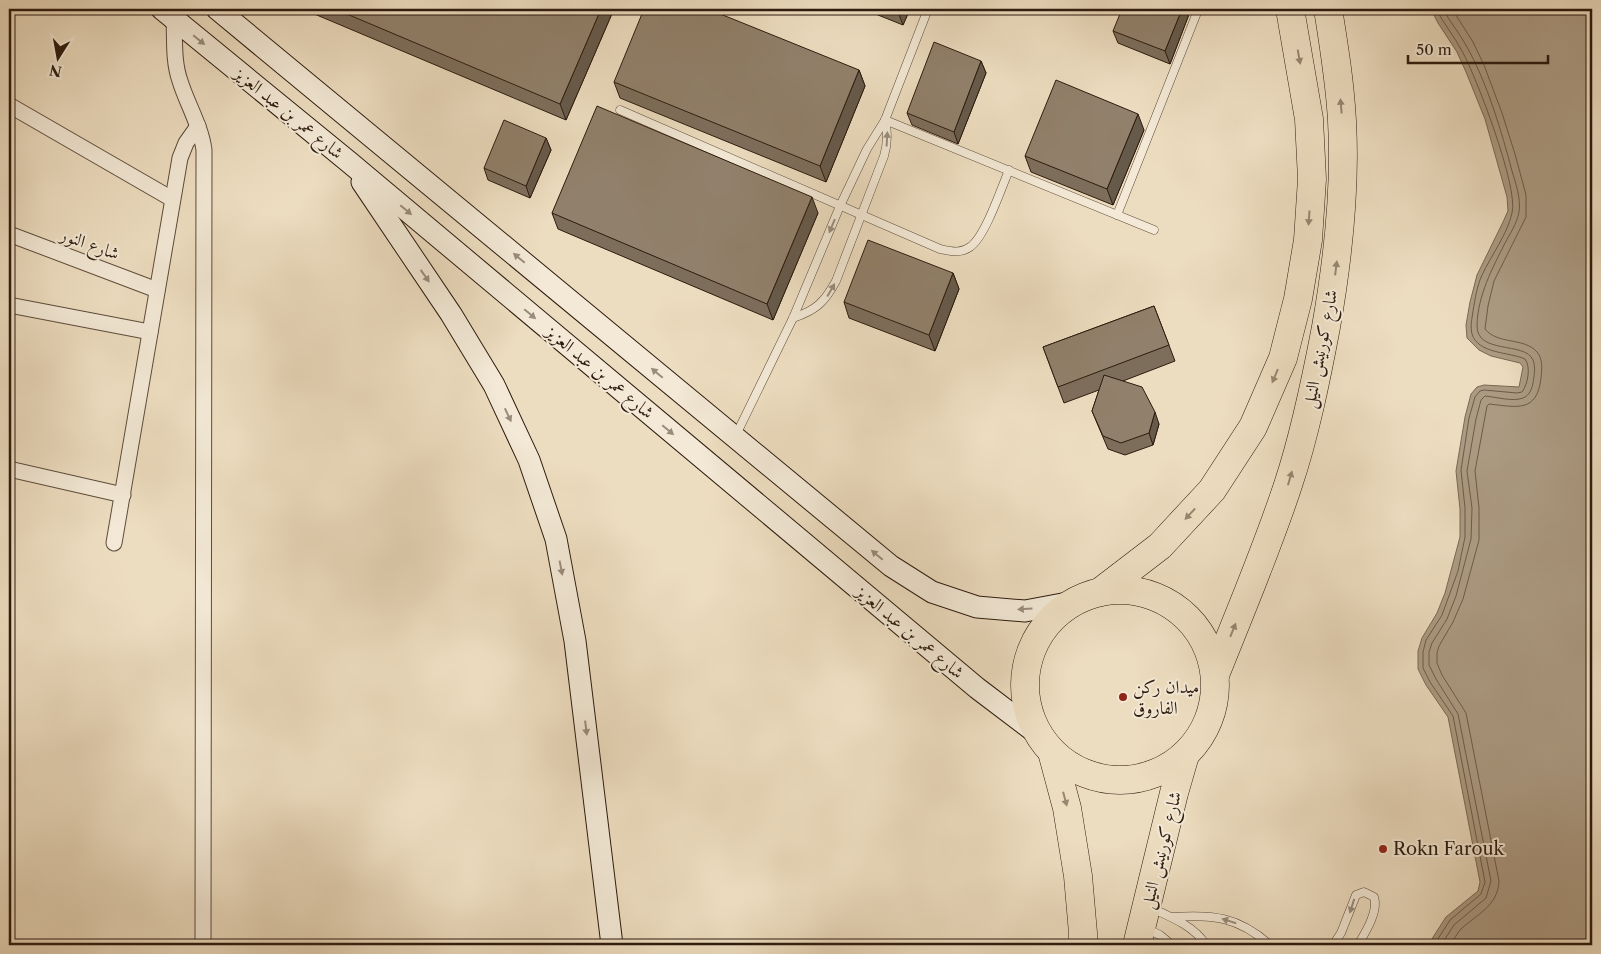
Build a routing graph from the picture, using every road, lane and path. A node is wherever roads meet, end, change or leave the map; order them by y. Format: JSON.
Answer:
{"nodes":[{"id":1,"x":217,"y":9,"type":"edge"},
{"id":2,"x":928,"y":9,"type":"edge"},
{"id":3,"x":1290,"y":9,"type":"edge"},
{"id":4,"x":1328,"y":9,"type":"edge"},
{"id":5,"x":1198,"y":10,"type":"dead end"},
{"id":6,"x":168,"y":14,"type":"edge"},
{"id":7,"x":9,"y":105,"type":"edge"},
{"id":8,"x":620,"y":110,"type":"dead end"},
{"id":9,"x":885,"y":120,"type":"junction"},
{"id":10,"x":198,"y":126,"type":"junction"},
{"id":11,"x":349,"y":162,"type":"junction"},
{"id":12,"x":1009,"y":170,"type":"junction"},
{"id":13,"x":172,"y":199,"type":"junction"},
{"id":14,"x":840,"y":206,"type":"junction"},
{"id":15,"x":862,"y":215,"type":"junction"},
{"id":16,"x":1118,"y":215,"type":"junction"},
{"id":17,"x":1154,"y":230,"type":"dead end"},
{"id":18,"x":9,"y":234,"type":"edge"},
{"id":19,"x":157,"y":290,"type":"junction"},
{"id":20,"x":9,"y":305,"type":"edge"},
{"id":21,"x":793,"y":318,"type":"junction"},
{"id":22,"x":150,"y":332,"type":"junction"},
{"id":23,"x":735,"y":437,"type":"junction"},
{"id":24,"x":9,"y":469,"type":"edge"},
{"id":25,"x":122,"y":495,"type":"junction"},
{"id":26,"x":114,"y":543,"type":"dead end"},
{"id":27,"x":1100,"y":592,"type":"junction"},
{"id":28,"x":1073,"y":602,"type":"junction"},
{"id":29,"x":1215,"y":675,"type":"junction"},
{"id":30,"x":1045,"y":743,"type":"junction"},
{"id":31,"x":1185,"y":754,"type":"junction"},
{"id":32,"x":1172,"y":917,"type":"junction"},
{"id":33,"x":1142,"y":926,"type":"edge"},
{"id":34,"x":203,"y":945,"type":"edge"},
{"id":35,"x":612,"y":945,"type":"edge"},
{"id":36,"x":1083,"y":945,"type":"edge"},
{"id":37,"x":1172,"y":945,"type":"edge"},
{"id":38,"x":1206,"y":945,"type":"edge"},
{"id":39,"x":1270,"y":945,"type":"edge"},
{"id":40,"x":1332,"y":945,"type":"edge"},
{"id":41,"x":1358,"y":945,"type":"edge"}],
"edges":[{"from":23,"to":1,"type":"main road","name":"شارع عمر بن عبد العزيز","one_way":true},
{"from":2,"to":9,"type":"lane"},
{"from":3,"to":27,"type":"highway","name":"شارع كورنيش النيل","one_way":true},
{"from":29,"to":4,"type":"highway","name":"شارع كورنيش النيل","one_way":true},
{"from":5,"to":16,"type":"lane"},
{"from":6,"to":10,"type":"street"},
{"from":6,"to":11,"type":"main road","name":"شارع عمر بن عبد العزيز","one_way":true},
{"from":7,"to":13,"type":"street"},
{"from":8,"to":14,"type":"lane"},
{"from":9,"to":12,"type":"lane"},
{"from":9,"to":14,"type":"lane"},
{"from":15,"to":9,"type":"lane","one_way":true},
{"from":10,"to":13,"type":"street"},
{"from":10,"to":34,"type":"street"},
{"from":11,"to":30,"type":"main road","name":"شارع عمر بن عبد العزيز","one_way":true},
{"from":11,"to":35,"type":"main road","one_way":true},
{"from":12,"to":15,"type":"lane"},
{"from":12,"to":16,"type":"lane"},
{"from":13,"to":19,"type":"street"},
{"from":14,"to":15,"type":"lane"},
{"from":14,"to":21,"type":"lane","one_way":true},
{"from":21,"to":15,"type":"lane","one_way":true},
{"from":16,"to":17,"type":"lane"},
{"from":18,"to":19,"type":"street","name":"شارع النور"},
{"from":19,"to":22,"type":"street"},
{"from":20,"to":22,"type":"street"},
{"from":21,"to":23,"type":"lane"},
{"from":22,"to":25,"type":"street"},
{"from":28,"to":23,"type":"main road","name":"شارع عمر بن عبد العزيز","one_way":true},
{"from":24,"to":25,"type":"street"},
{"from":25,"to":26,"type":"street"},
{"from":27,"to":28,"type":"highway"},
{"from":27,"to":29,"type":"highway"},
{"from":28,"to":30,"type":"highway"},
{"from":29,"to":31,"type":"highway"},
{"from":30,"to":31,"type":"highway"},
{"from":30,"to":36,"type":"highway","one_way":true},
{"from":31,"to":33,"type":"highway","name":"شارع كورنيش النيل"},
{"from":32,"to":33,"type":"lane"},
{"from":32,"to":38,"type":"lane"},
{"from":39,"to":32,"type":"lane","one_way":true},
{"from":33,"to":37,"type":"lane"},
{"from":41,"to":40,"type":"lane","one_way":true}]}
